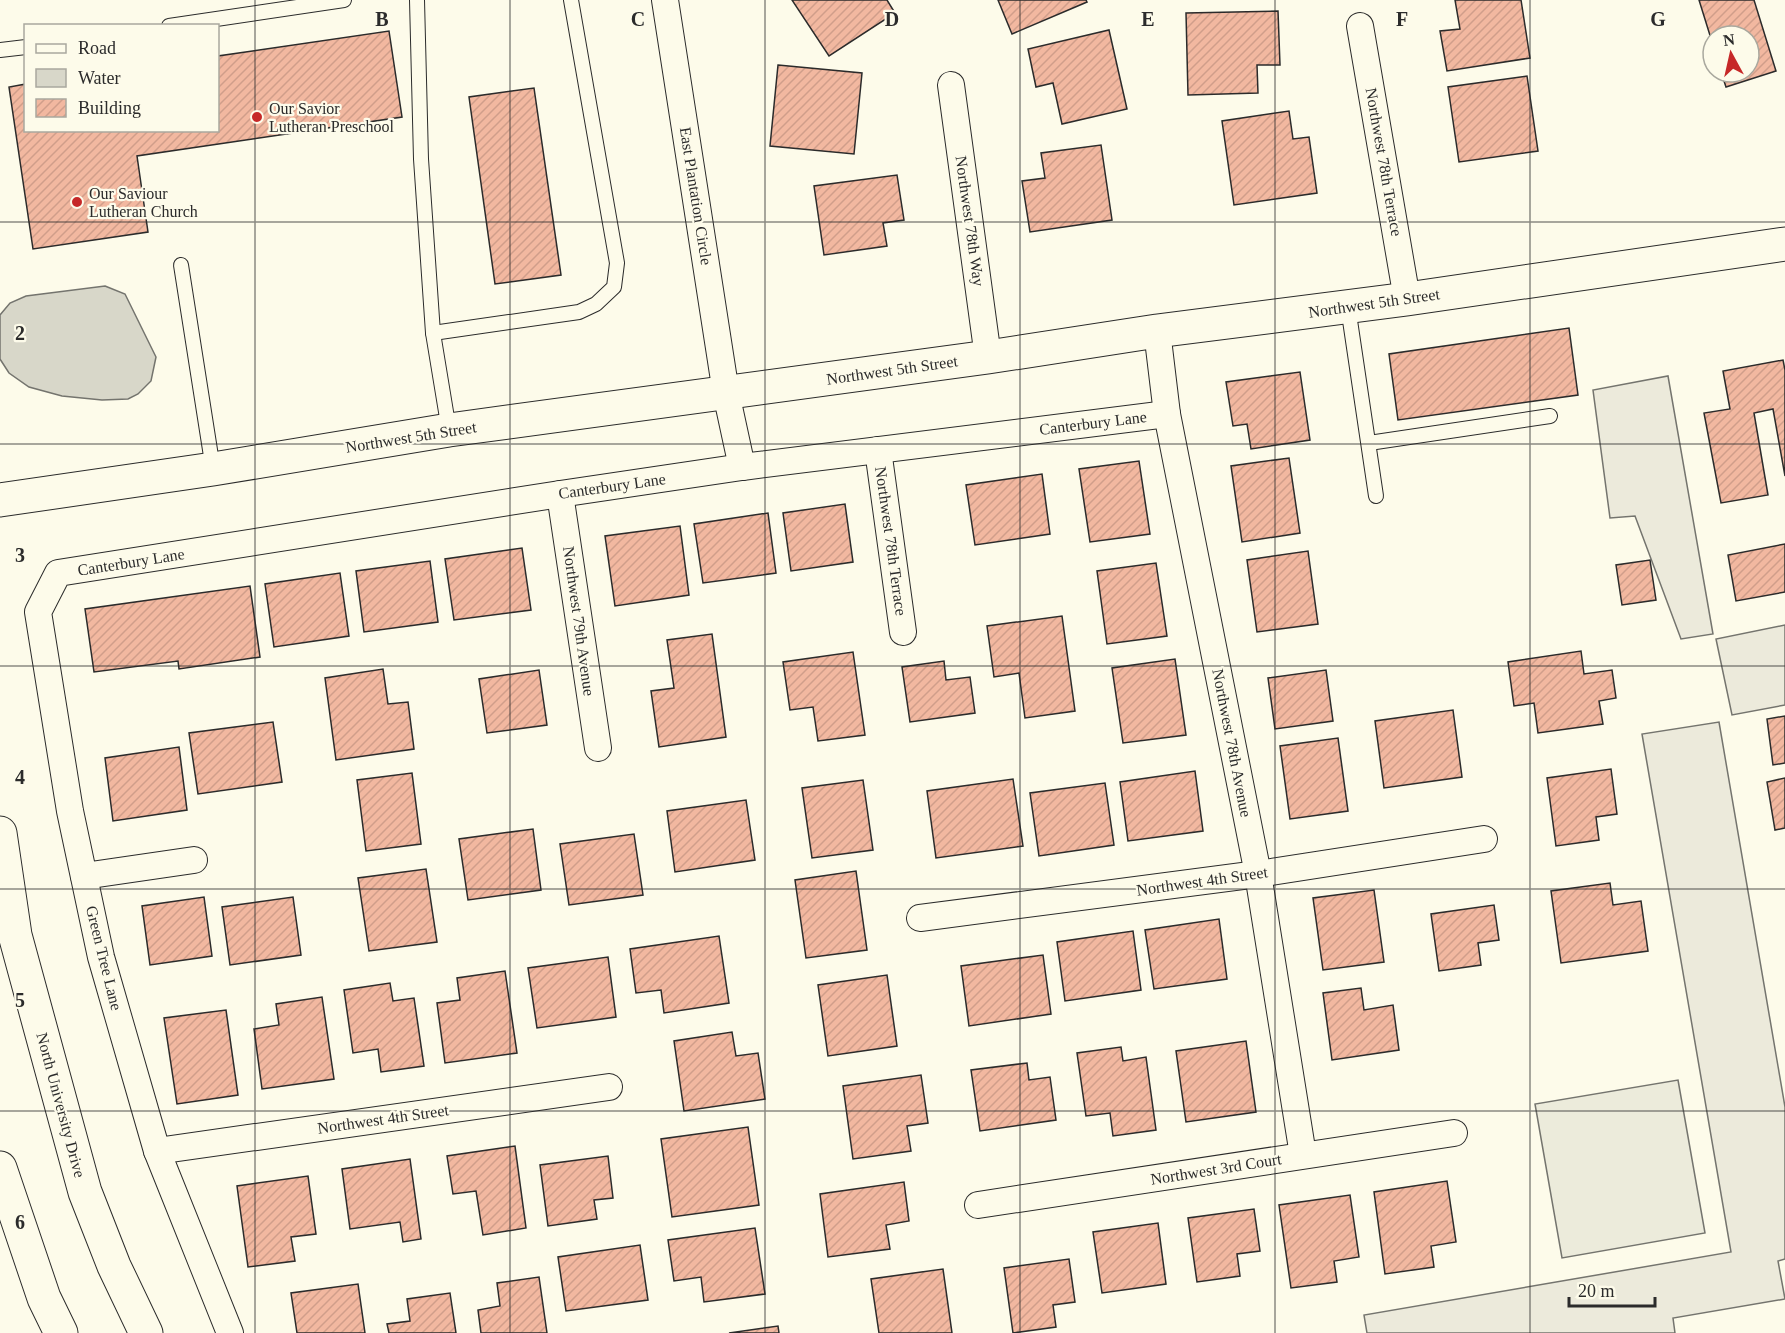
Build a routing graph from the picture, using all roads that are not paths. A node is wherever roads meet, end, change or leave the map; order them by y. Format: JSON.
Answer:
{"nodes":[{"id":1,"x":344,"y":0,"type":"edge"},
{"id":2,"x":417,"y":0,"type":"edge"},
{"id":3,"x":572,"y":0,"type":"edge"},
{"id":4,"x":665,"y":0,"type":"edge"},
{"id":5,"x":182,"y":24,"type":"edge"},
{"id":6,"x":1360,"y":26,"type":"dead end"},
{"id":7,"x":24,"y":46,"type":"edge"},
{"id":8,"x":0,"y":50,"type":"edge"},
{"id":9,"x":951,"y":85,"type":"dead end"},
{"id":10,"x":1785,"y":244,"type":"edge"},
{"id":11,"x":180,"y":265,"type":"dead end"},
{"id":12,"x":1407,"y":299,"type":"junction"},
{"id":13,"x":1348,"y":307,"type":"junction"},
{"id":14,"x":1157,"y":331,"type":"junction"},
{"id":15,"x":433,"y":333,"type":"junction"},
{"id":16,"x":988,"y":357,"type":"junction"},
{"id":17,"x":726,"y":393,"type":"junction"},
{"id":18,"x":1167,"y":414,"type":"junction"},
{"id":19,"x":1550,"y":416,"type":"dead end"},
{"id":20,"x":449,"y":430,"type":"junction"},
{"id":21,"x":1369,"y":443,"type":"junction"},
{"id":22,"x":878,"y":450,"type":"junction"},
{"id":23,"x":742,"y":467,"type":"junction"},
{"id":24,"x":213,"y":469,"type":"junction"},
{"id":25,"x":560,"y":494,"type":"junction"},
{"id":26,"x":1376,"y":496,"type":"dead end"},
{"id":27,"x":0,"y":500,"type":"edge"},
{"id":28,"x":58,"y":573,"type":"joint"},
{"id":29,"x":903,"y":632,"type":"dead end"},
{"id":30,"x":598,"y":748,"type":"dead end"},
{"id":31,"x":0,"y":833,"type":"edge"},
{"id":32,"x":1484,"y":839,"type":"dead end"},
{"id":33,"x":194,"y":860,"type":"dead end"},
{"id":34,"x":1258,"y":874,"type":"junction"},
{"id":35,"x":84,"y":876,"type":"junction"},
{"id":36,"x":920,"y":918,"type":"dead end"},
{"id":37,"x":609,"y":1088,"type":"dead end"},
{"id":38,"x":1454,"y":1133,"type":"dead end"},
{"id":39,"x":157,"y":1151,"type":"junction"},
{"id":40,"x":1303,"y":1155,"type":"junction"},
{"id":41,"x":0,"y":1168,"type":"edge"},
{"id":42,"x":978,"y":1205,"type":"dead end"},
{"id":43,"x":61,"y":1333,"type":"edge"},
{"id":44,"x":146,"y":1333,"type":"edge"},
{"id":45,"x":230,"y":1333,"type":"edge"}],
"edges":[{"from":1,"to":5,"type":"lane"},
{"from":2,"to":15,"type":"lane"},
{"from":3,"to":15,"type":"lane"},
{"from":4,"to":17,"type":"street","name":"East Plantation Circle"},
{"from":6,"to":12,"type":"street","name":"Northwest 78th Terrace"},
{"from":7,"to":8,"type":"lane"},
{"from":9,"to":16,"type":"street","name":"Northwest 78th Way"},
{"from":10,"to":12,"type":"street","name":"Northwest 5th Street"},
{"from":11,"to":24,"type":"lane"},
{"from":12,"to":13,"type":"street","name":"Northwest 5th Street"},
{"from":13,"to":14,"type":"street","name":"Northwest 5th Street"},
{"from":13,"to":21,"type":"lane"},
{"from":14,"to":16,"type":"street","name":"Northwest 5th Street"},
{"from":14,"to":18,"type":"street","name":"Northwest 78th Avenue"},
{"from":15,"to":20,"type":"lane"},
{"from":16,"to":17,"type":"street","name":"Northwest 5th Street"},
{"from":17,"to":20,"type":"street","name":"Northwest 5th Street"},
{"from":17,"to":23,"type":"street"},
{"from":18,"to":22,"type":"street","name":"Canterbury Lane"},
{"from":18,"to":34,"type":"street","name":"Northwest 78th Avenue"},
{"from":19,"to":21,"type":"lane"},
{"from":20,"to":24,"type":"street","name":"Northwest 5th Street"},
{"from":21,"to":26,"type":"lane"},
{"from":22,"to":23,"type":"street","name":"Canterbury Lane"},
{"from":22,"to":29,"type":"street","name":"Northwest 78th Terrace"},
{"from":23,"to":25,"type":"street","name":"Canterbury Lane"},
{"from":24,"to":27,"type":"street","name":"Northwest 5th Street"},
{"from":25,"to":28,"type":"street","name":"Canterbury Lane"},
{"from":25,"to":30,"type":"street","name":"Northwest 79th Avenue"},
{"from":28,"to":35,"type":"street","name":"Green Tree Lane"},
{"from":31,"to":44,"type":"street","name":"North University Drive"},
{"from":32,"to":34,"type":"street","name":"Northwest 4th Street"},
{"from":33,"to":35,"type":"street"},
{"from":34,"to":36,"type":"street","name":"Northwest 4th Street"},
{"from":34,"to":40,"type":"street","name":"Northwest 78th Avenue"},
{"from":35,"to":39,"type":"street","name":"Green Tree Lane"},
{"from":37,"to":39,"type":"street","name":"Northwest 4th Street"},
{"from":38,"to":40,"type":"street","name":"Northwest 3rd Court"},
{"from":39,"to":45,"type":"street","name":"Green Tree Lane"},
{"from":40,"to":42,"type":"street","name":"Northwest 3rd Court"},
{"from":41,"to":43,"type":"street"}]}
